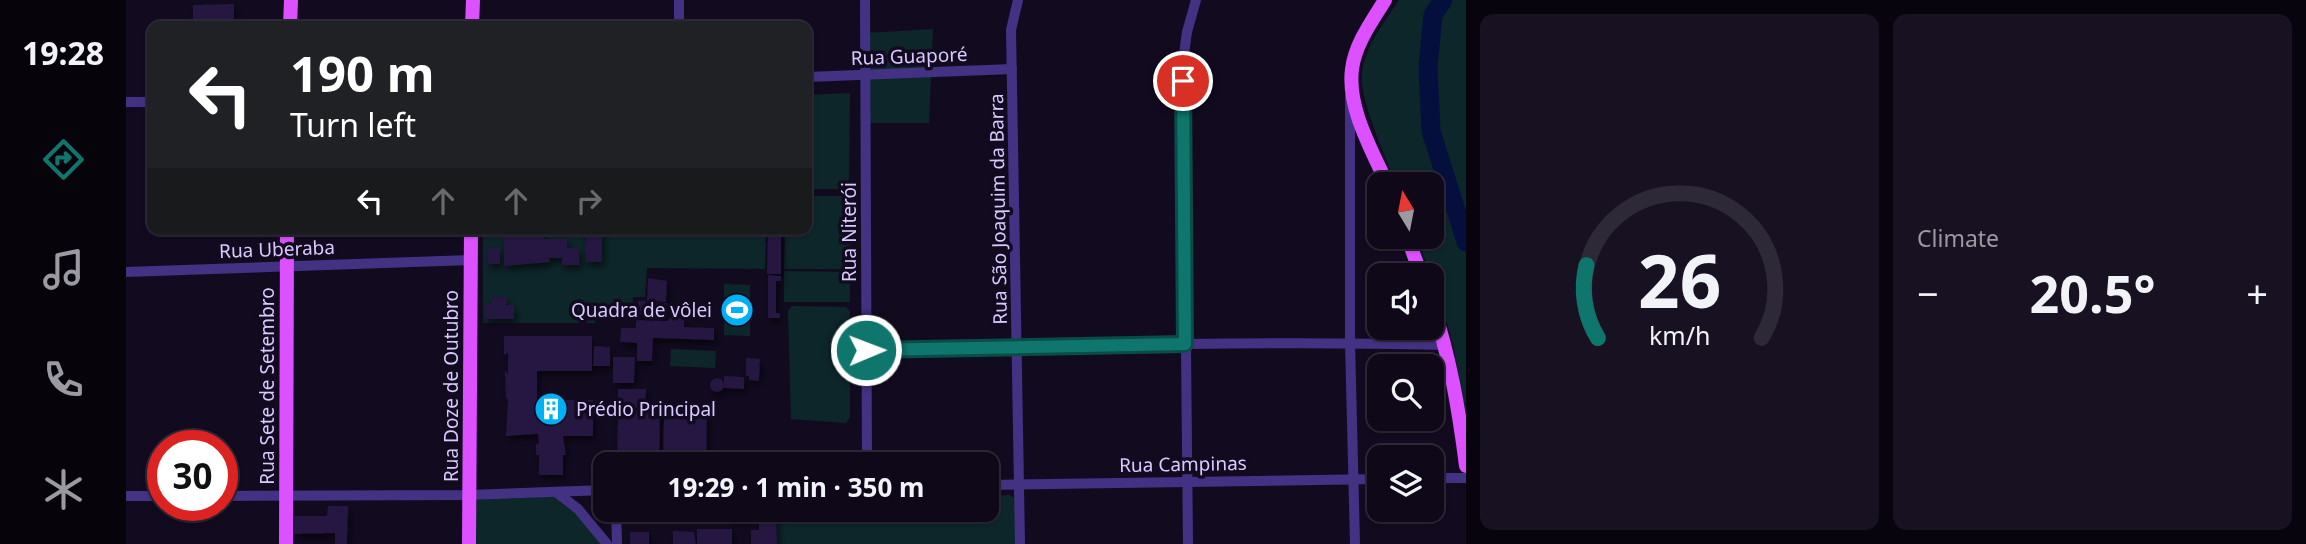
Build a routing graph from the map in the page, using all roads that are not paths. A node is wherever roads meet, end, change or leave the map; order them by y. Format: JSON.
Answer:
{"nodes":[{"id":1,"x":291,"y":0,"type":"edge"},
{"id":2,"x":472,"y":0,"type":"edge"},
{"id":3,"x":679,"y":0,"type":"edge"},
{"id":4,"x":865,"y":0,"type":"edge"},
{"id":5,"x":1018,"y":0,"type":"edge"},
{"id":6,"x":1196,"y":0,"type":"edge"},
{"id":7,"x":1385,"y":0,"type":"edge"},
{"id":8,"x":290,"y":21,"type":"edge"},
{"id":9,"x":472,"y":21,"type":"edge"},
{"id":10,"x":679,"y":21,"type":"edge"},
{"id":11,"x":1013,"y":69,"type":"junction"},
{"id":12,"x":1352,"y":69,"type":"junction"},
{"id":13,"x":864,"y":75,"type":"junction"},
{"id":14,"x":812,"y":77,"type":"edge"},
{"id":15,"x":126,"y":102,"type":"edge"},
{"id":16,"x":147,"y":102,"type":"edge"},
{"id":17,"x":1382,"y":172,"type":"edge"},
{"id":18,"x":287,"y":235,"type":"edge"},
{"id":19,"x":471,"y":235,"type":"edge"},
{"id":20,"x":471,"y":260,"type":"junction"},
{"id":21,"x":287,"y":266,"type":"junction"},
{"id":22,"x":126,"y":272,"type":"edge"},
{"id":23,"x":1444,"y":339,"type":"edge"},
{"id":24,"x":1350,"y":342,"type":"junction"},
{"id":25,"x":1185,"y":344,"type":"junction"},
{"id":26,"x":1446,"y":345,"type":"junction"},
{"id":27,"x":1018,"y":348,"type":"junction"},
{"id":28,"x":866,"y":350,"type":"junction"},
{"id":29,"x":867,"y":452,"type":"edge"},
{"id":30,"x":1466,"y":466,"type":"edge"},
{"id":31,"x":1444,"y":478,"type":"edge"},
{"id":32,"x":1466,"y":478,"type":"edge"},
{"id":33,"x":1354,"y":479,"type":"junction"},
{"id":34,"x":1367,"y":479,"type":"edge"},
{"id":35,"x":1187,"y":482,"type":"junction"},
{"id":36,"x":999,"y":485,"type":"edge"},
{"id":37,"x":1019,"y":485,"type":"junction"},
{"id":38,"x":593,"y":491,"type":"edge"},
{"id":39,"x":556,"y":492,"type":"junction"},
{"id":40,"x":469,"y":495,"type":"junction"},
{"id":41,"x":126,"y":496,"type":"edge"},
{"id":42,"x":147,"y":496,"type":"edge"},
{"id":43,"x":238,"y":496,"type":"edge"},
{"id":44,"x":286,"y":496,"type":"junction"},
{"id":45,"x":616,"y":522,"type":"edge"},
{"id":46,"x":286,"y":544,"type":"edge"},
{"id":47,"x":469,"y":544,"type":"edge"},
{"id":48,"x":607,"y":544,"type":"edge"},
{"id":49,"x":617,"y":544,"type":"edge"},
{"id":50,"x":1020,"y":544,"type":"edge"},
{"id":51,"x":1188,"y":544,"type":"edge"},
{"id":52,"x":1355,"y":544,"type":"edge"}],
"edges":[{"from":1,"to":8,"type":"main road"},
{"from":2,"to":9,"type":"main road"},
{"from":3,"to":10,"type":"street"},
{"from":4,"to":13,"type":"street","name":"Rua Niterói"},
{"from":5,"to":11,"type":"street","name":"Rua São Joaquim da Barra"},
{"from":6,"to":25,"type":"street"},
{"from":7,"to":12,"type":"main road"},
{"from":11,"to":13,"type":"street","name":"Rua Guaporé"},
{"from":11,"to":27,"type":"street","name":"Rua São Joaquim da Barra"},
{"from":12,"to":17,"type":"main road"},
{"from":12,"to":24,"type":"street"},
{"from":13,"to":14,"type":"street","name":"Rua Guaporé"},
{"from":13,"to":28,"type":"street","name":"Rua Niterói"},
{"from":15,"to":16,"type":"street"},
{"from":18,"to":21,"type":"main road","name":"Rua Sete de Setembro"},
{"from":19,"to":20,"type":"main road","name":"Rua Doze de Outubro"},
{"from":20,"to":21,"type":"street","name":"Rua Uberaba"},
{"from":20,"to":40,"type":"main road","name":"Rua Doze de Outubro"},
{"from":21,"to":22,"type":"street","name":"Rua Uberaba"},
{"from":21,"to":44,"type":"main road","name":"Rua Sete de Setembro"},
{"from":23,"to":26,"type":"main road"},
{"from":24,"to":25,"type":"street"},
{"from":24,"to":26,"type":"street"},
{"from":24,"to":33,"type":"street"},
{"from":25,"to":27,"type":"street"},
{"from":25,"to":35,"type":"street"},
{"from":26,"to":30,"type":"main road"},
{"from":27,"to":28,"type":"street"},
{"from":27,"to":37,"type":"street","name":"Rua São Joaquim da Barra"},
{"from":28,"to":29,"type":"street","name":"Rua Niterói"},
{"from":31,"to":32,"type":"street"},
{"from":33,"to":34,"type":"street","name":"Rua Campinas"},
{"from":33,"to":35,"type":"street","name":"Rua Campinas"},
{"from":33,"to":52,"type":"street"},
{"from":35,"to":37,"type":"street","name":"Rua Campinas"},
{"from":35,"to":51,"type":"street"},
{"from":36,"to":37,"type":"street","name":"Rua Campinas"},
{"from":37,"to":50,"type":"street","name":"Rua São Joaquim da Barra"},
{"from":38,"to":39,"type":"street"},
{"from":39,"to":40,"type":"street"},
{"from":39,"to":48,"type":"street"},
{"from":40,"to":44,"type":"street"},
{"from":40,"to":47,"type":"main road","name":"Rua Doze de Outubro"},
{"from":41,"to":42,"type":"street"},
{"from":43,"to":44,"type":"street"},
{"from":44,"to":46,"type":"main road","name":"Rua Sete de Setembro"},
{"from":45,"to":49,"type":"street"}]}
